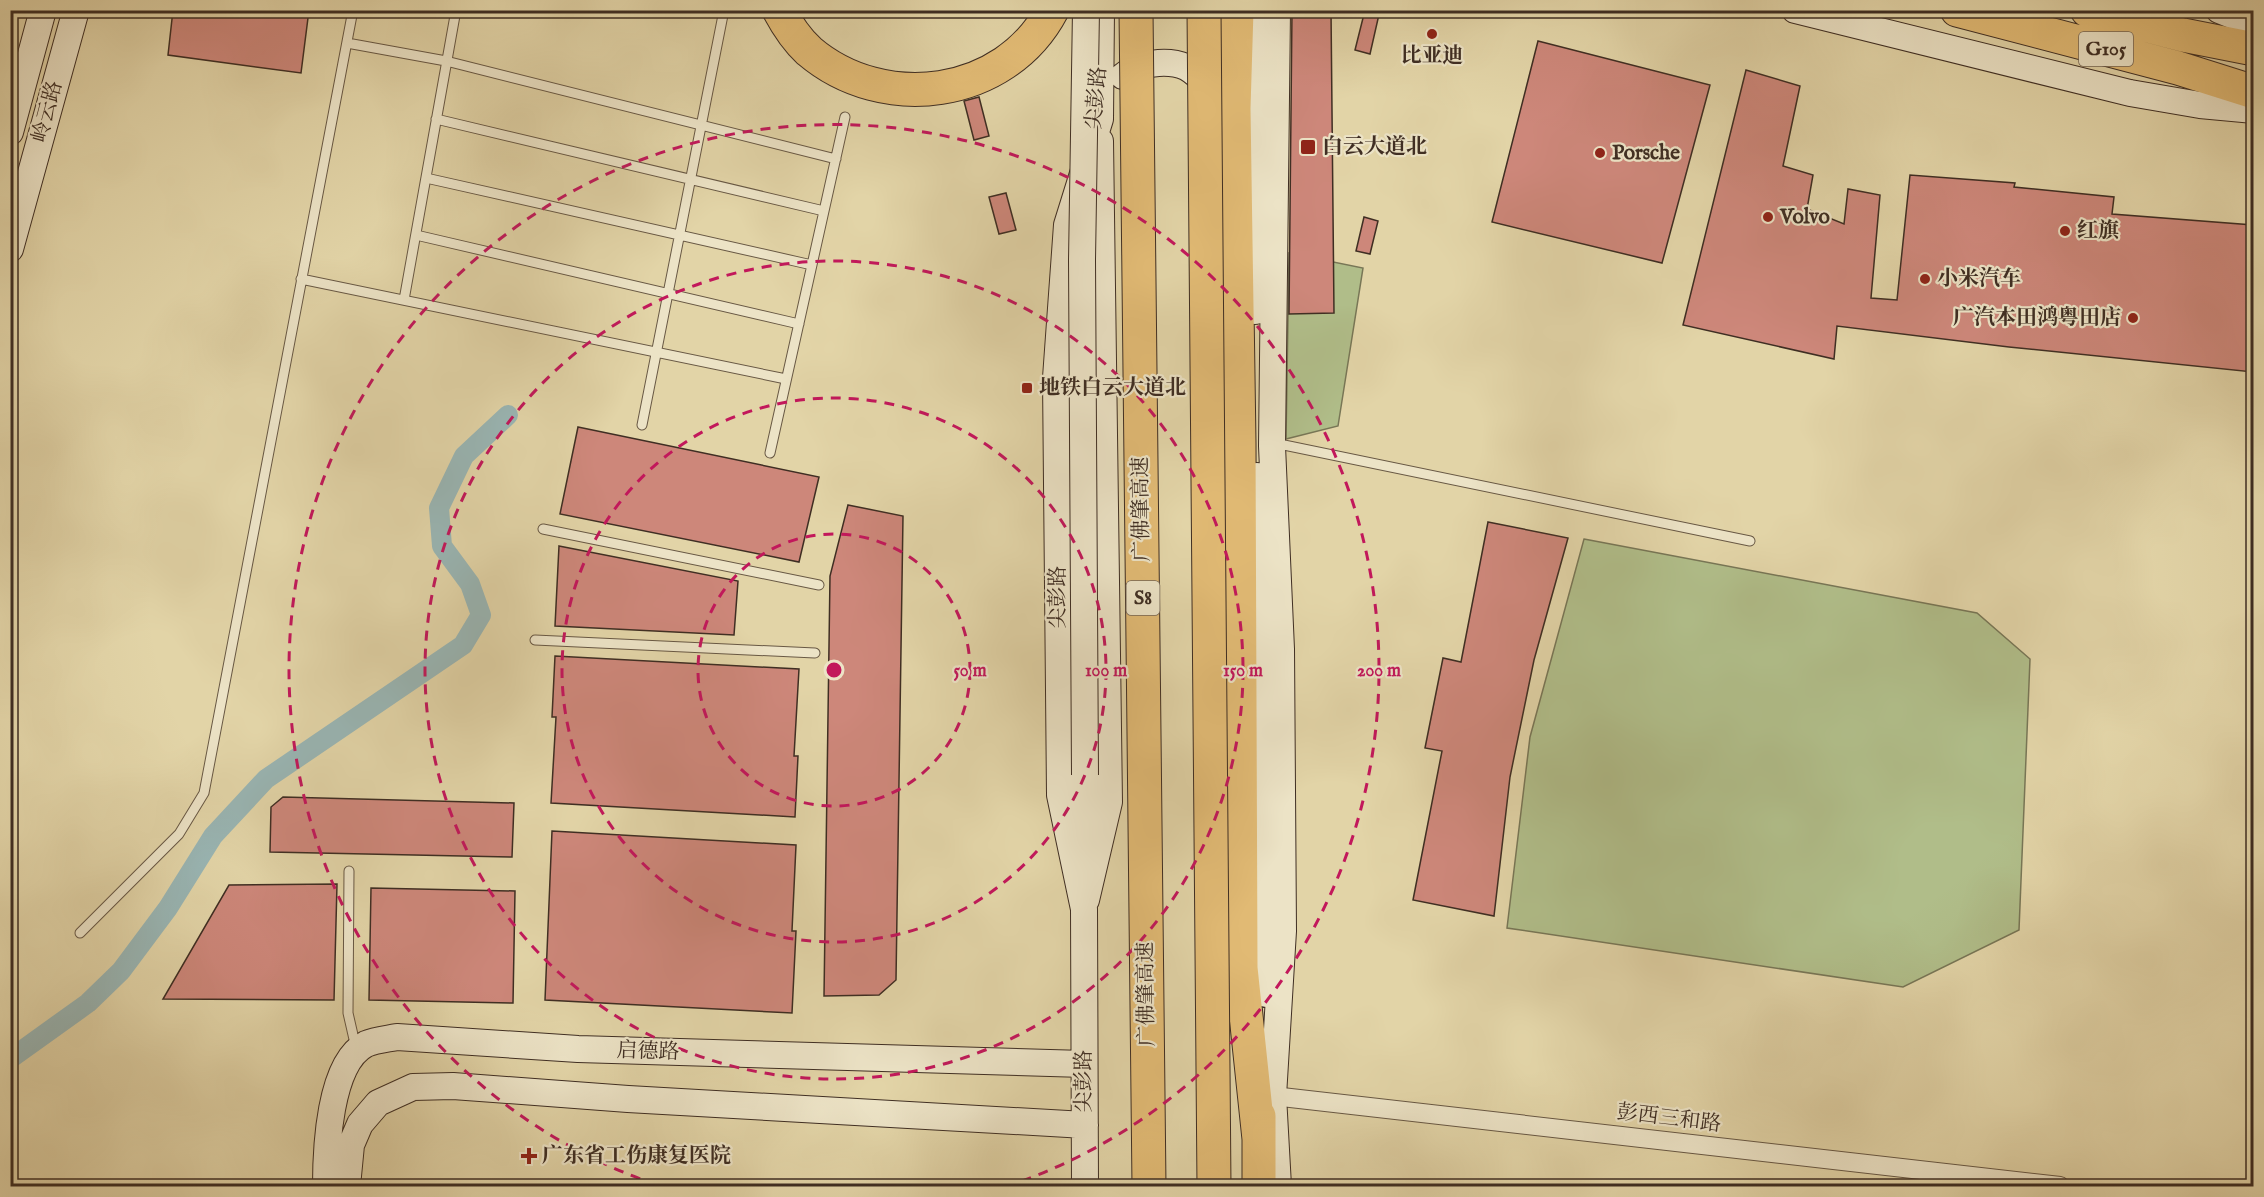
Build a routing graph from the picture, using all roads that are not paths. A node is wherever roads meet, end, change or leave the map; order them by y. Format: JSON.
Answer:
{"nodes":[{"id":1,"x":43,"y":10,"type":"edge"},
{"id":2,"x":75,"y":10,"type":"edge"},
{"id":3,"x":353,"y":10,"type":"edge"},
{"id":4,"x":456,"y":10,"type":"edge"},
{"id":5,"x":724,"y":10,"type":"edge"},
{"id":6,"x":779,"y":10,"type":"edge"},
{"id":7,"x":1052,"y":10,"type":"edge"},
{"id":8,"x":1086,"y":10,"type":"edge"},
{"id":9,"x":1101,"y":10,"type":"edge"},
{"id":10,"x":1136,"y":10,"type":"edge"},
{"id":11,"x":1204,"y":10,"type":"edge"},
{"id":12,"x":1237,"y":10,"type":"edge"},
{"id":13,"x":1253,"y":10,"type":"edge"},
{"id":14,"x":1277,"y":10,"type":"edge"},
{"id":15,"x":1795,"y":10,"type":"edge"},
{"id":16,"x":1957,"y":10,"type":"edge"},
{"id":17,"x":2087,"y":10,"type":"edge"},
{"id":18,"x":2219,"y":10,"type":"edge"},
{"id":19,"x":2253,"y":24,"type":"edge"},
{"id":20,"x":347,"y":43,"type":"junction"},
{"id":21,"x":2253,"y":49,"type":"edge"},
{"id":22,"x":446,"y":61,"type":"junction"},
{"id":23,"x":2253,"y":92,"type":"edge"},
{"id":24,"x":2253,"y":110,"type":"edge"},
{"id":25,"x":845,"y":117,"type":"dead end"},
{"id":26,"x":436,"y":119,"type":"junction"},
{"id":27,"x":1100,"y":119,"type":"junction"},
{"id":28,"x":701,"y":125,"type":"junction"},
{"id":29,"x":10,"y":132,"type":"edge"},
{"id":30,"x":1234,"y":156,"type":"junction"},
{"id":31,"x":836,"y":159,"type":"junction"},
{"id":32,"x":426,"y":178,"type":"junction"},
{"id":33,"x":690,"y":179,"type":"junction"},
{"id":34,"x":824,"y":211,"type":"junction"},
{"id":35,"x":416,"y":235,"type":"junction"},
{"id":36,"x":679,"y":235,"type":"junction"},
{"id":37,"x":10,"y":249,"type":"edge"},
{"id":38,"x":812,"y":265,"type":"junction"},
{"id":39,"x":301,"y":279,"type":"junction"},
{"id":40,"x":667,"y":293,"type":"junction"},
{"id":41,"x":404,"y":300,"type":"junction"},
{"id":42,"x":799,"y":324,"type":"junction"},
{"id":43,"x":656,"y":352,"type":"junction"},
{"id":44,"x":786,"y":379,"type":"junction"},
{"id":45,"x":642,"y":425,"type":"dead end"},
{"id":46,"x":1272,"y":446,"type":"junction"},
{"id":47,"x":770,"y":453,"type":"dead end"},
{"id":48,"x":543,"y":529,"type":"dead end"},
{"id":49,"x":1750,"y":541,"type":"dead end"},
{"id":50,"x":819,"y":585,"type":"dead end"},
{"id":51,"x":535,"y":640,"type":"dead end"},
{"id":52,"x":815,"y":653,"type":"dead end"},
{"id":53,"x":349,"y":871,"type":"dead end"},
{"id":54,"x":1258,"y":891,"type":"junction"},
{"id":55,"x":1084,"y":909,"type":"junction"},
{"id":56,"x":80,"y":933,"type":"dead end"},
{"id":57,"x":357,"y":1051,"type":"junction"},
{"id":58,"x":1084,"y":1064,"type":"junction"},
{"id":59,"x":1273,"y":1096,"type":"junction"},
{"id":60,"x":1084,"y":1125,"type":"junction"},
{"id":61,"x":1259,"y":1139,"type":"junction"},
{"id":62,"x":326,"y":1186,"type":"edge"},
{"id":63,"x":347,"y":1186,"type":"edge"},
{"id":64,"x":1085,"y":1186,"type":"edge"},
{"id":65,"x":1149,"y":1186,"type":"edge"},
{"id":66,"x":1214,"y":1186,"type":"edge"},
{"id":67,"x":1259,"y":1186,"type":"edge"},
{"id":68,"x":1278,"y":1186,"type":"edge"},
{"id":69,"x":2060,"y":1186,"type":"edge"}],
"edges":[{"from":1,"to":29,"type":"street","name":"岭云路"},
{"from":2,"to":37,"type":"street","name":"岭云路"},
{"from":3,"to":20,"type":"lane"},
{"from":4,"to":22,"type":"lane"},
{"from":5,"to":28,"type":"lane"},
{"from":6,"to":7,"type":"highway"},
{"from":8,"to":55,"type":"street","bridge":true},
{"from":9,"to":27,"type":"street","name":"尖彭路"},
{"from":10,"to":65,"type":"highway","name":"广佛肇高速","number":"S8","bridge":true},
{"from":11,"to":66,"type":"highway","bridge":true},
{"from":12,"to":30,"type":"highway"},
{"from":13,"to":54,"type":"street"},
{"from":14,"to":46,"type":"street"},
{"from":15,"to":24,"type":"street"},
{"from":16,"to":23,"type":"highway","number":"G105"},
{"from":17,"to":21,"type":"highway","number":"G105"},
{"from":18,"to":19,"type":"street"},
{"from":20,"to":22,"type":"lane"},
{"from":20,"to":39,"type":"lane"},
{"from":22,"to":26,"type":"lane"},
{"from":22,"to":28,"type":"lane"},
{"from":25,"to":31,"type":"lane"},
{"from":26,"to":32,"type":"lane"},
{"from":26,"to":33,"type":"lane"},
{"from":27,"to":30,"type":"street"},
{"from":27,"to":55,"type":"street"},
{"from":27,"to":55,"type":"street","name":"尖彭路"},
{"from":28,"to":31,"type":"lane"},
{"from":28,"to":33,"type":"lane"},
{"from":30,"to":61,"type":"highway"},
{"from":31,"to":34,"type":"lane"},
{"from":32,"to":35,"type":"lane"},
{"from":32,"to":36,"type":"lane"},
{"from":33,"to":34,"type":"lane"},
{"from":33,"to":36,"type":"lane"},
{"from":34,"to":38,"type":"lane"},
{"from":35,"to":40,"type":"lane"},
{"from":35,"to":41,"type":"lane"},
{"from":36,"to":38,"type":"lane"},
{"from":36,"to":40,"type":"lane"},
{"from":38,"to":42,"type":"lane"},
{"from":39,"to":41,"type":"lane"},
{"from":39,"to":56,"type":"lane"},
{"from":40,"to":42,"type":"lane"},
{"from":40,"to":43,"type":"lane"},
{"from":41,"to":43,"type":"lane"},
{"from":42,"to":44,"type":"lane"},
{"from":43,"to":44,"type":"lane"},
{"from":43,"to":45,"type":"lane"},
{"from":44,"to":47,"type":"lane"},
{"from":46,"to":49,"type":"lane"},
{"from":46,"to":59,"type":"street"},
{"from":48,"to":50,"type":"lane"},
{"from":51,"to":52,"type":"lane"},
{"from":53,"to":57,"type":"lane"},
{"from":54,"to":59,"type":"street"},
{"from":54,"to":61,"type":"highway"},
{"from":55,"to":58,"type":"street","name":"尖彭路"},
{"from":57,"to":58,"type":"street","name":"启德路"},
{"from":57,"to":62,"type":"street"},
{"from":58,"to":60,"type":"street","name":"尖彭路"},
{"from":59,"to":68,"type":"street"},
{"from":59,"to":69,"type":"street","name":"彭西三和路"},
{"from":60,"to":63,"type":"street"},
{"from":60,"to":64,"type":"street","name":"尖彭路"},
{"from":61,"to":67,"type":"highway"}]}
